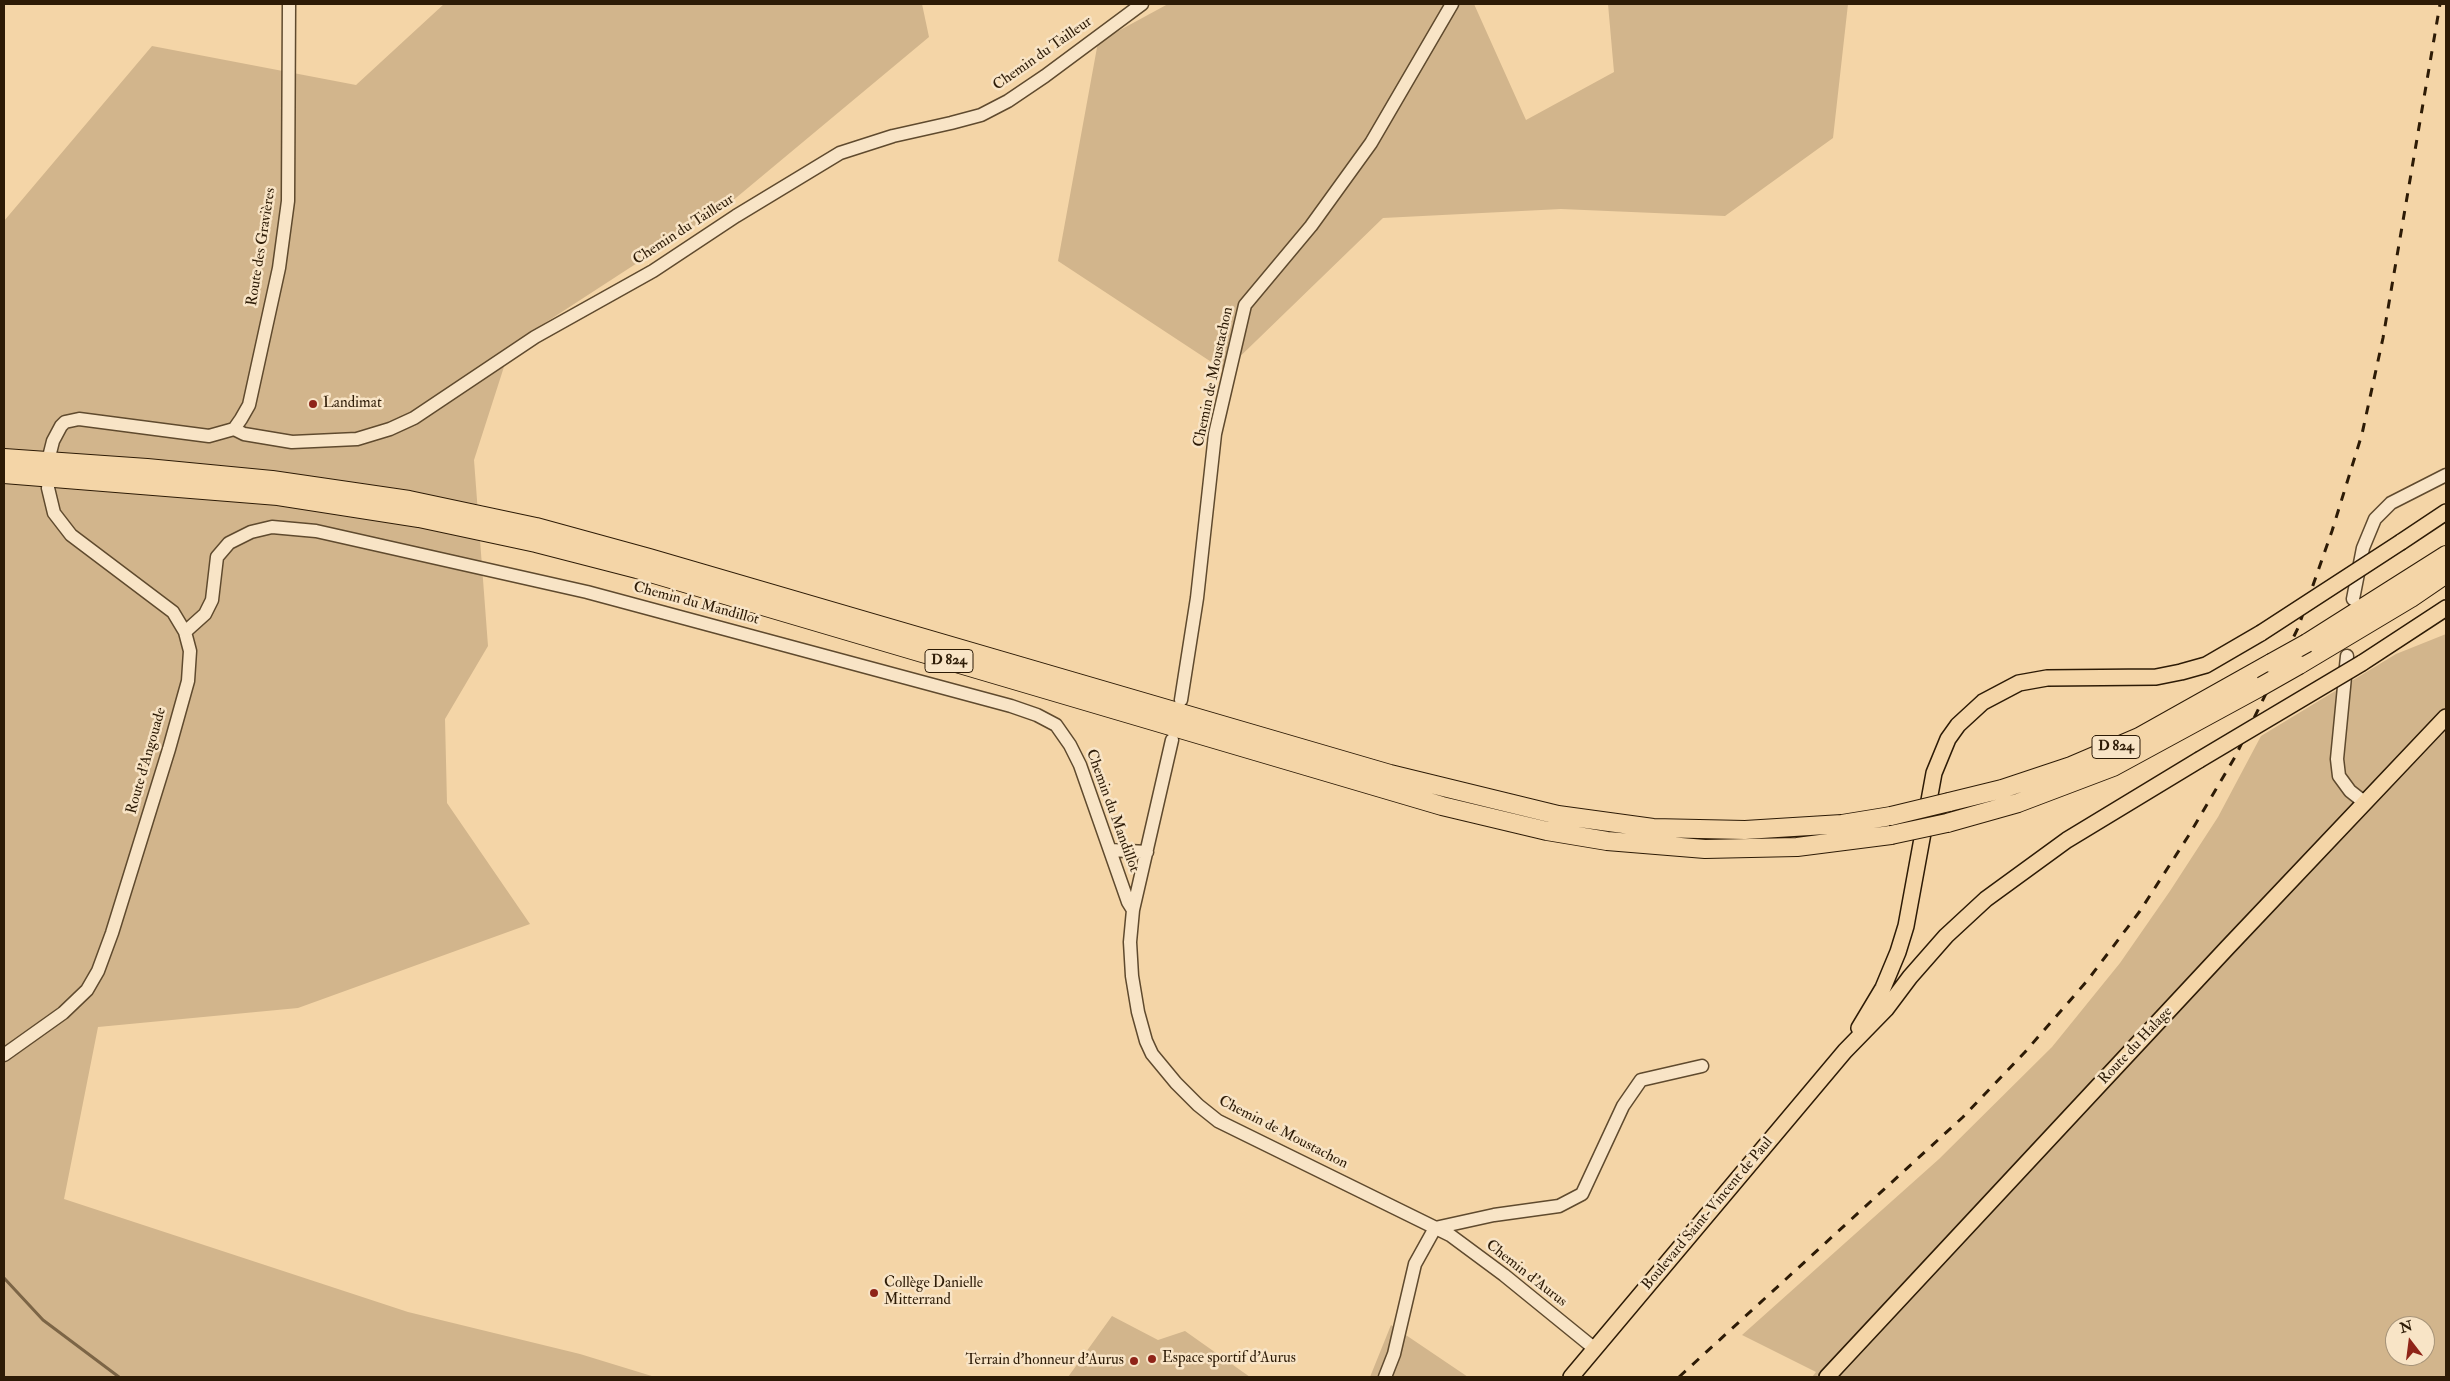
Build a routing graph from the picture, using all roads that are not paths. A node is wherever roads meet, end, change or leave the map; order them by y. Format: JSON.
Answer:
{"nodes":[{"id":1,"x":289,"y":4,"type":"edge"},
{"id":2,"x":1142,"y":4,"type":"edge"},
{"id":3,"x":1452,"y":4,"type":"edge"},
{"id":4,"x":234,"y":429,"type":"junction"},
{"id":5,"x":50,"y":453,"type":"dead end"},
{"id":6,"x":4,"y":458,"type":"edge"},
{"id":7,"x":4,"y":474,"type":"edge"},
{"id":8,"x":2446,"y":475,"type":"edge"},
{"id":9,"x":48,"y":488,"type":"dead end"},
{"id":10,"x":2446,"y":512,"type":"edge"},
{"id":11,"x":2446,"y":550,"type":"edge"},
{"id":12,"x":2446,"y":555,"type":"edge"},
{"id":13,"x":2446,"y":574,"type":"edge"},
{"id":14,"x":2410,"y":579,"type":"junction"},
{"id":15,"x":2446,"y":582,"type":"edge"},
{"id":16,"x":2353,"y":599,"type":"dead end"},
{"id":17,"x":2446,"y":608,"type":"edge"},
{"id":18,"x":185,"y":632,"type":"junction"},
{"id":19,"x":2330,"y":646,"type":"junction"},
{"id":20,"x":2347,"y":656,"type":"dead end"},
{"id":21,"x":1181,"y":700,"type":"dead end"},
{"id":22,"x":2446,"y":717,"type":"edge"},
{"id":23,"x":1172,"y":740,"type":"dead end"},
{"id":24,"x":2364,"y":802,"type":"junction"},
{"id":25,"x":1110,"y":850,"type":"junction"},
{"id":26,"x":1147,"y":852,"type":"junction"},
{"id":27,"x":1133,"y":910,"type":"junction"},
{"id":28,"x":1845,"y":1050,"type":"junction"},
{"id":29,"x":4,"y":1056,"type":"edge"},
{"id":30,"x":1702,"y":1066,"type":"dead end"},
{"id":31,"x":1435,"y":1228,"type":"junction"},
{"id":32,"x":1595,"y":1349,"type":"junction"},
{"id":33,"x":1385,"y":1377,"type":"edge"},
{"id":34,"x":1571,"y":1377,"type":"edge"},
{"id":35,"x":1827,"y":1377,"type":"edge"}],
"edges":[{"from":1,"to":4,"type":"street","name":"Route des Gravières"},
{"from":2,"to":4,"type":"street","name":"Chemin du Tailleur"},
{"from":3,"to":21,"type":"street","name":"Chemin de Moustachon"},
{"from":4,"to":5,"type":"street"},
{"from":6,"to":14,"type":"highway","number":"D 824","bridge":true},
{"from":7,"to":19,"type":"highway","number":"D 824","bridge":true},
{"from":8,"to":16,"type":"street"},
{"from":9,"to":18,"type":"street","name":"Route d'Angouade"},
{"from":10,"to":28,"type":"main road","bridge":true},
{"from":11,"to":14,"type":"highway"},
{"from":12,"to":14,"type":"highway","number":"D 824"},
{"from":13,"to":19,"type":"highway","number":"D 824"},
{"from":15,"to":19,"type":"highway"},
{"from":17,"to":28,"type":"main road","bridge":true},
{"from":18,"to":25,"type":"street","name":"Chemin du Mandillot"},
{"from":18,"to":29,"type":"street","name":"Route d'Angouade"},
{"from":20,"to":24,"type":"street"},
{"from":22,"to":24,"type":"main road","name":"Route du Halage"},
{"from":23,"to":26,"type":"street","name":"Chemin de Moustachon"},
{"from":24,"to":35,"type":"main road","name":"Route du Halage"},
{"from":25,"to":26,"type":"street"},
{"from":25,"to":27,"type":"street","name":"Chemin du Mandillot"},
{"from":26,"to":27,"type":"street","name":"Chemin de Moustachon"},
{"from":27,"to":31,"type":"street","name":"Chemin de Moustachon"},
{"from":28,"to":32,"type":"main road","name":"Boulevard Saint-Vincent de Paul"},
{"from":30,"to":31,"type":"street"},
{"from":31,"to":32,"type":"street","name":"Chemin d'Aurus"},
{"from":31,"to":33,"type":"street"},
{"from":32,"to":34,"type":"main road","name":"Boulevard Saint-Vincent de Paul"}]}
